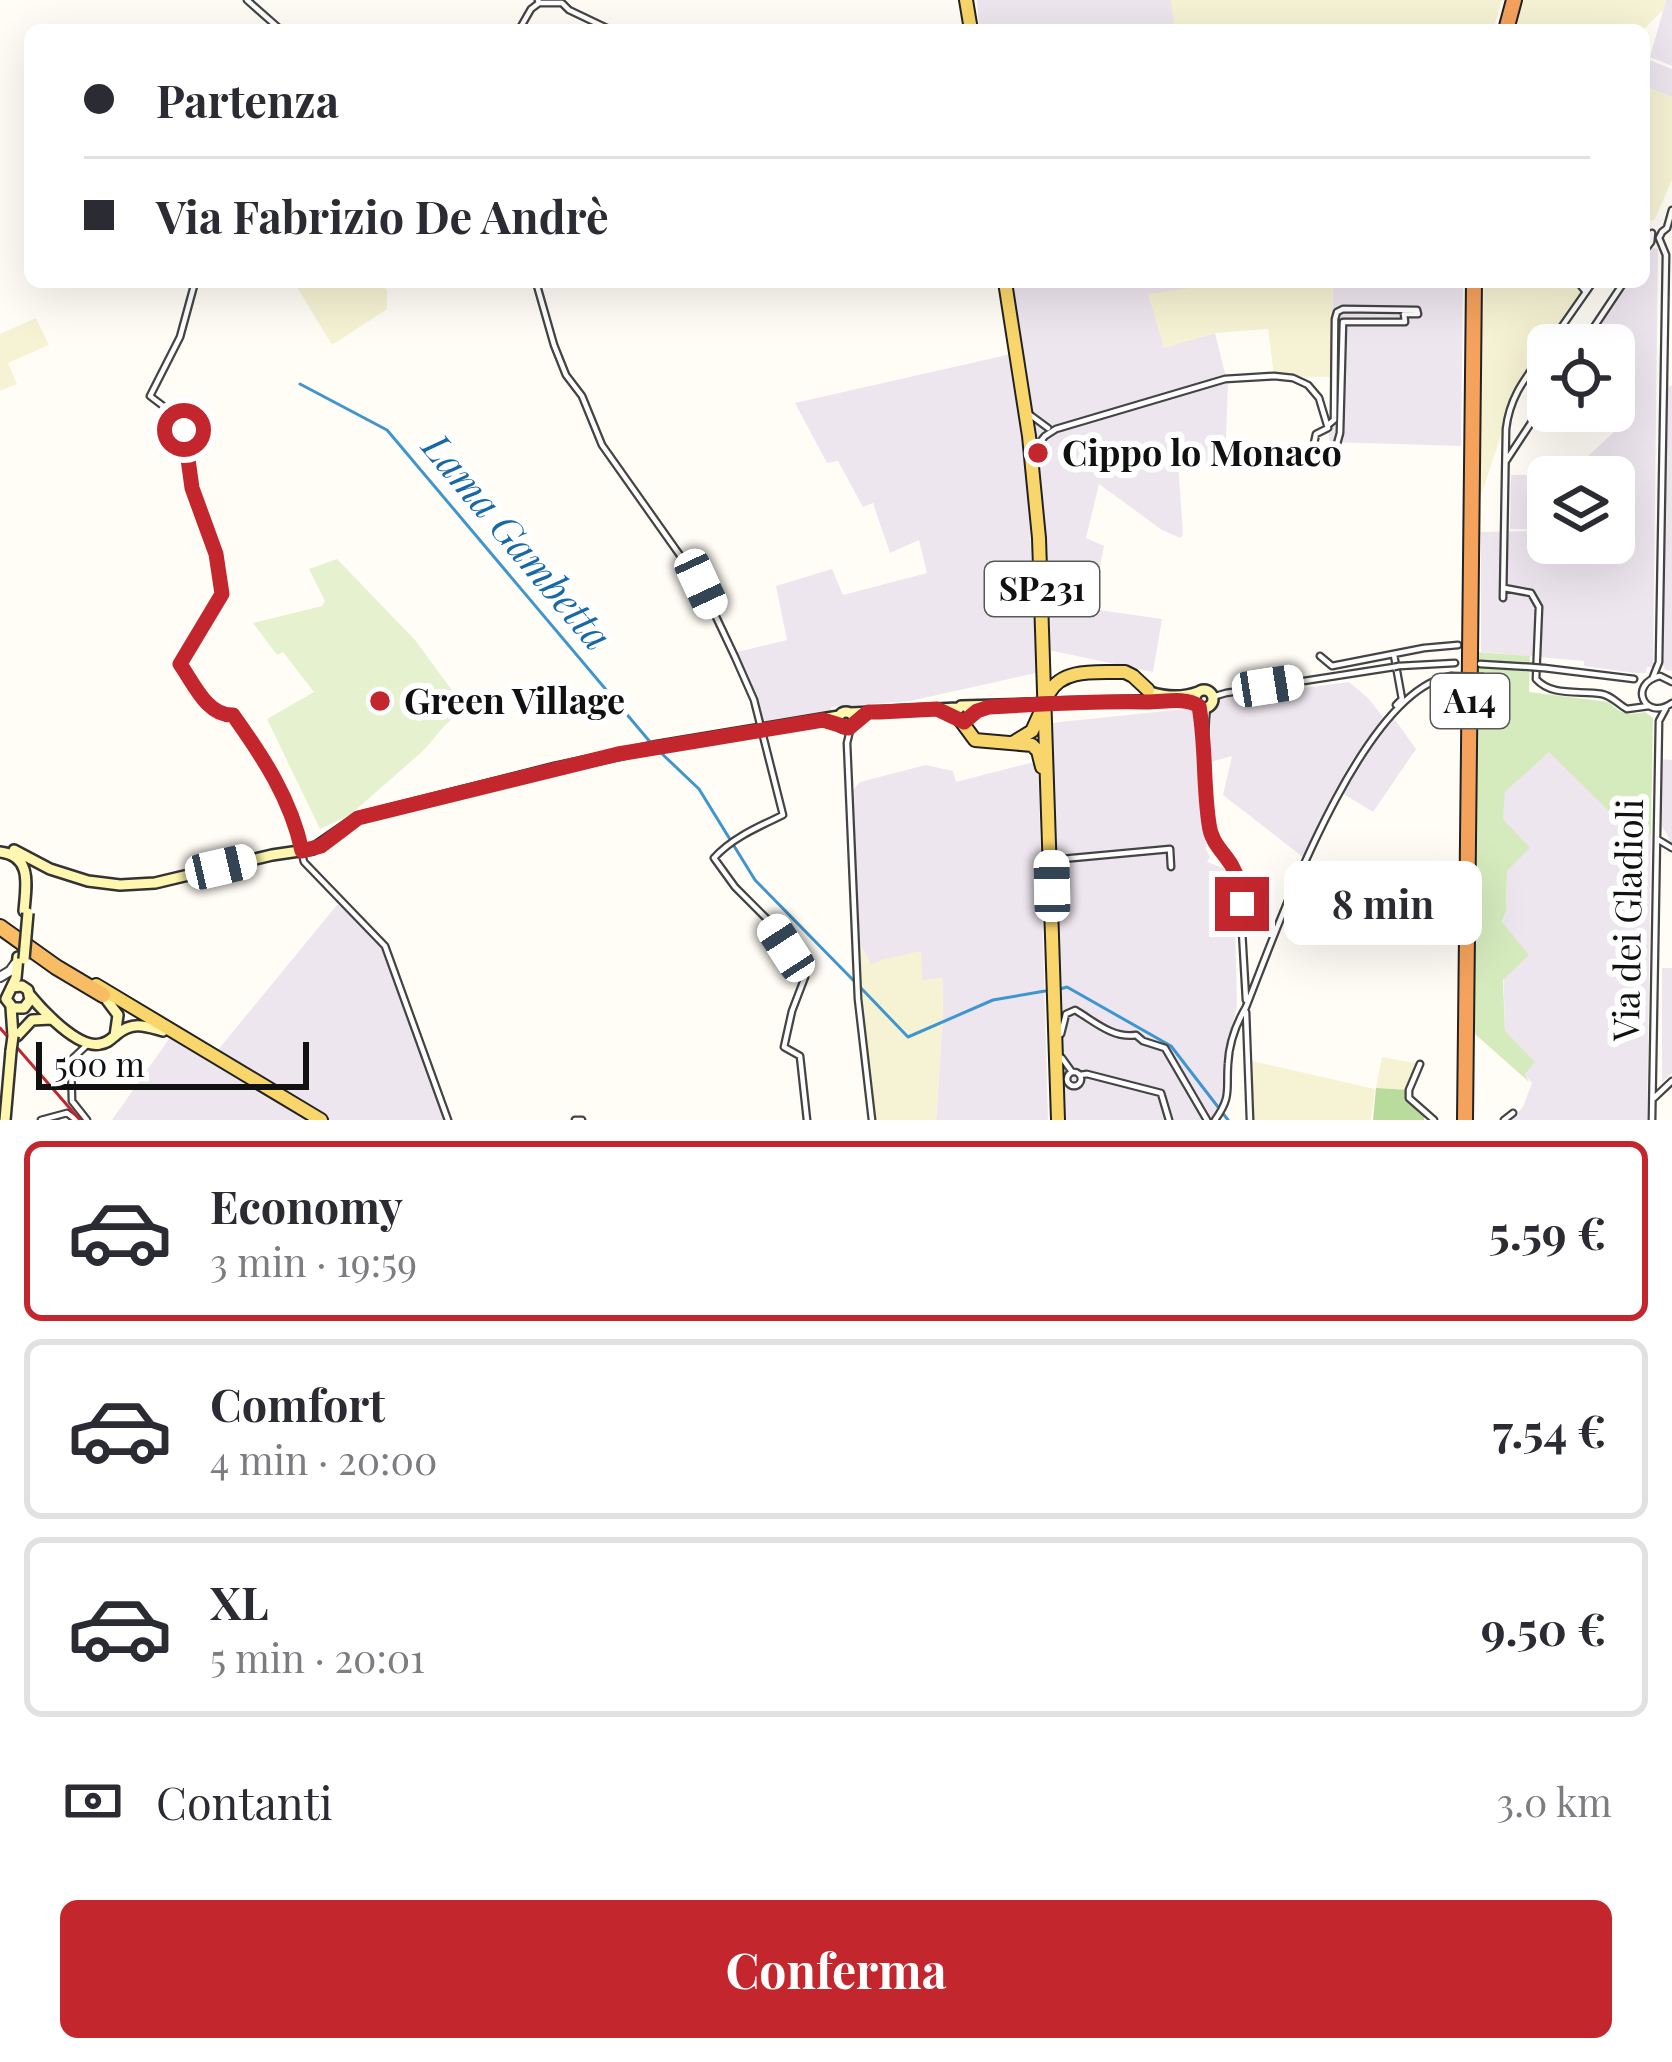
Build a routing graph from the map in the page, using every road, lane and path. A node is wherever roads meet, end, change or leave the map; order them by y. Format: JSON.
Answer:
{"nodes":[{"id":1,"x":247,"y":0,"type":"edge"},
{"id":2,"x":538,"y":1,"type":"edge"},
{"id":3,"x":274,"y":24,"type":"edge"},
{"id":4,"x":598,"y":24,"type":"edge"},
{"id":5,"x":1663,"y":231,"type":"edge"},
{"id":6,"x":1668,"y":258,"type":"edge"},
{"id":7,"x":192,"y":288,"type":"edge"},
{"id":8,"x":538,"y":288,"type":"edge"},
{"id":9,"x":1006,"y":288,"type":"edge"},
{"id":10,"x":1471,"y":288,"type":"edge"},
{"id":11,"x":1583,"y":288,"type":"edge"},
{"id":12,"x":1589,"y":288,"type":"edge"},
{"id":13,"x":1620,"y":288,"type":"edge"},
{"id":14,"x":1586,"y":292,"type":"junction"},
{"id":15,"x":1564,"y":324,"type":"edge"},
{"id":16,"x":1596,"y":324,"type":"edge"},
{"id":17,"x":1527,"y":379,"type":"edge"},
{"id":18,"x":1025,"y":407,"type":"junction"},
{"id":19,"x":1328,"y":425,"type":"junction"},
{"id":20,"x":1527,"y":428,"type":"edge"},
{"id":21,"x":1050,"y":431,"type":"junction"},
{"id":22,"x":1029,"y":436,"type":"junction"},
{"id":23,"x":1506,"y":460,"type":"junction"},
{"id":24,"x":1032,"y":461,"type":"junction"},
{"id":25,"x":1504,"y":588,"type":"junction"},
{"id":26,"x":1503,"y":598,"type":"dead end"},
{"id":27,"x":1044,"y":645,"type":"junction"},
{"id":28,"x":1458,"y":645,"type":"dead end"},
{"id":29,"x":1394,"y":655,"type":"junction"},
{"id":30,"x":1320,"y":656,"type":"dead end"},
{"id":31,"x":1659,"y":662,"type":"junction"},
{"id":32,"x":1455,"y":663,"type":"dead end"},
{"id":33,"x":1480,"y":664,"type":"dead end"},
{"id":34,"x":1537,"y":667,"type":"junction"},
{"id":35,"x":1072,"y":675,"type":"junction"},
{"id":36,"x":1484,"y":677,"type":"dead end"},
{"id":37,"x":1653,"y":677,"type":"junction"},
{"id":38,"x":1634,"y":679,"type":"dead end"},
{"id":39,"x":1669,"y":680,"type":"edge"},
{"id":40,"x":1142,"y":693,"type":"junction"},
{"id":41,"x":1642,"y":694,"type":"junction"},
{"id":42,"x":1202,"y":701,"type":"junction"},
{"id":43,"x":1670,"y":705,"type":"edge"},
{"id":44,"x":1045,"y":707,"type":"junction"},
{"id":45,"x":1635,"y":707,"type":"junction"},
{"id":46,"x":1650,"y":707,"type":"junction"},
{"id":47,"x":1392,"y":711,"type":"junction"},
{"id":48,"x":963,"y":716,"type":"junction"},
{"id":49,"x":1659,"y":721,"type":"junction"},
{"id":50,"x":846,"y":722,"type":"junction"},
{"id":51,"x":761,"y":729,"type":"junction"},
{"id":52,"x":1014,"y":742,"type":"junction"},
{"id":53,"x":1044,"y":778,"type":"junction"},
{"id":54,"x":1657,"y":839,"type":"junction"},
{"id":55,"x":0,"y":848,"type":"edge"},
{"id":56,"x":1672,"y":848,"type":"edge"},
{"id":57,"x":14,"y":850,"type":"junction"},
{"id":58,"x":302,"y":851,"type":"junction"},
{"id":59,"x":1052,"y":860,"type":"junction"},
{"id":60,"x":1172,"y":867,"type":"dead end"},
{"id":61,"x":50,"y":869,"type":"junction"},
{"id":62,"x":30,"y":884,"type":"junction"},
{"id":63,"x":26,"y":912,"type":"junction"},
{"id":64,"x":0,"y":924,"type":"edge"},
{"id":65,"x":21,"y":958,"type":"junction"},
{"id":66,"x":0,"y":977,"type":"edge"},
{"id":67,"x":28,"y":992,"type":"junction"},
{"id":68,"x":103,"y":995,"type":"junction"},
{"id":69,"x":11,"y":998,"type":"edge"},
{"id":70,"x":1246,"y":1007,"type":"junction"},
{"id":71,"x":54,"y":1019,"type":"junction"},
{"id":72,"x":163,"y":1031,"type":"junction"},
{"id":73,"x":15,"y":1036,"type":"junction"},
{"id":74,"x":115,"y":1036,"type":"junction"},
{"id":75,"x":88,"y":1044,"type":"junction"},
{"id":76,"x":1056,"y":1044,"type":"junction"},
{"id":77,"x":1420,"y":1064,"type":"dead end"},
{"id":78,"x":1071,"y":1072,"type":"junction"},
{"id":79,"x":1080,"y":1076,"type":"junction"},
{"id":80,"x":1672,"y":1081,"type":"edge"},
{"id":81,"x":1070,"y":1085,"type":"junction"},
{"id":82,"x":1652,"y":1100,"type":"junction"},
{"id":83,"x":1513,"y":1113,"type":"dead end"},
{"id":84,"x":7,"y":1120,"type":"edge"},
{"id":85,"x":41,"y":1120,"type":"edge"},
{"id":86,"x":76,"y":1120,"type":"edge"},
{"id":87,"x":87,"y":1120,"type":"edge"},
{"id":88,"x":312,"y":1120,"type":"edge"},
{"id":89,"x":321,"y":1120,"type":"edge"},
{"id":90,"x":448,"y":1120,"type":"edge"},
{"id":91,"x":807,"y":1120,"type":"edge"},
{"id":92,"x":872,"y":1120,"type":"edge"},
{"id":93,"x":1057,"y":1120,"type":"edge"},
{"id":94,"x":1169,"y":1120,"type":"edge"},
{"id":95,"x":1211,"y":1120,"type":"edge"},
{"id":96,"x":1250,"y":1120,"type":"edge"},
{"id":97,"x":1434,"y":1120,"type":"edge"},
{"id":98,"x":1462,"y":1120,"type":"edge"},
{"id":99,"x":1504,"y":1120,"type":"edge"},
{"id":100,"x":1652,"y":1120,"type":"edge"}],
"edges":[{"from":1,"to":3,"type":"street"},
{"from":2,"to":4,"type":"street"},
{"from":5,"to":6,"type":"street"},
{"from":6,"to":31,"type":"street"},
{"from":7,"to":58,"type":"street"},
{"from":8,"to":51,"type":"street"},
{"from":9,"to":18,"type":"main road","number":"SP231"},
{"from":10,"to":98,"type":"highway","number":"A14"},
{"from":11,"to":14,"type":"street"},
{"from":12,"to":14,"type":"street"},
{"from":13,"to":16,"type":"street"},
{"from":14,"to":15,"type":"street"},
{"from":17,"to":23,"type":"street"},
{"from":18,"to":21,"type":"street"},
{"from":18,"to":22,"type":"main road","number":"SP231"},
{"from":19,"to":19,"type":"street"},
{"from":19,"to":21,"type":"street"},
{"from":20,"to":23,"type":"street"},
{"from":21,"to":22,"type":"street"},
{"from":21,"to":24,"type":"street"},
{"from":22,"to":24,"type":"main road","number":"SP231"},
{"from":23,"to":25,"type":"street"},
{"from":24,"to":27,"type":"main road","number":"SP231"},
{"from":24,"to":44,"type":"main road","number":"SP231"},
{"from":25,"to":26,"type":"street"},
{"from":25,"to":34,"type":"street"},
{"from":27,"to":35,"type":"main road"},
{"from":27,"to":44,"type":"main road","number":"SP231"},
{"from":28,"to":29,"type":"street"},
{"from":29,"to":30,"type":"street"},
{"from":29,"to":47,"type":"street"},
{"from":31,"to":37,"type":"street"},
{"from":31,"to":39,"type":"street"},
{"from":32,"to":42,"type":"street"},
{"from":33,"to":34,"type":"street"},
{"from":34,"to":38,"type":"street"},
{"from":34,"to":45,"type":"street"},
{"from":35,"to":40,"type":"main road"},
{"from":35,"to":44,"type":"main road"},
{"from":36,"to":47,"type":"street","bridge":true},
{"from":37,"to":39,"type":"street"},
{"from":37,"to":41,"type":"street"},
{"from":40,"to":42,"type":"main road"},
{"from":40,"to":44,"type":"main road"},
{"from":41,"to":45,"type":"street"},
{"from":41,"to":46,"type":"street","name":"Via dei Gladioli"},
{"from":42,"to":70,"type":"street"},
{"from":43,"to":46,"type":"street","name":"Via dei Gladioli"},
{"from":43,"to":49,"type":"street","name":"Via dei Gladioli"},
{"from":44,"to":48,"type":"main road"},
{"from":44,"to":52,"type":"main road"},
{"from":44,"to":53,"type":"main road","number":"SP231"},
{"from":44,"to":59,"type":"main road","number":"SP231"},
{"from":45,"to":46,"type":"street"},
{"from":46,"to":49,"type":"street","name":"Via dei Gladioli"},
{"from":47,"to":70,"type":"street"},
{"from":48,"to":50,"type":"main road"},
{"from":48,"to":52,"type":"main road"},
{"from":49,"to":54,"type":"street","name":"Via dei Gladioli"},
{"from":50,"to":51,"type":"main road"},
{"from":50,"to":92,"type":"street"},
{"from":51,"to":58,"type":"main road"},
{"from":51,"to":91,"type":"street"},
{"from":52,"to":53,"type":"main road"},
{"from":53,"to":93,"type":"main road","number":"SP231"},
{"from":54,"to":56,"type":"street"},
{"from":54,"to":82,"type":"street","name":"Via dei Gladioli"},
{"from":55,"to":57,"type":"main road"},
{"from":55,"to":63,"type":"main road"},
{"from":57,"to":61,"type":"main road"},
{"from":57,"to":62,"type":"main road"},
{"from":58,"to":61,"type":"main road"},
{"from":58,"to":90,"type":"street"},
{"from":59,"to":60,"type":"street"},
{"from":59,"to":76,"type":"main road","number":"SP231"},
{"from":61,"to":62,"type":"main road"},
{"from":62,"to":63,"type":"main road"},
{"from":63,"to":65,"type":"main road","bridge":true},
{"from":64,"to":68,"type":"highway"},
{"from":64,"to":89,"type":"main road"},
{"from":65,"to":66,"type":"street"},
{"from":65,"to":67,"type":"main road"},
{"from":65,"to":69,"type":"main road"},
{"from":67,"to":69,"type":"main road"},
{"from":67,"to":69,"type":"main road"},
{"from":67,"to":71,"type":"main road"},
{"from":68,"to":72,"type":"main road"},
{"from":68,"to":74,"type":"main road"},
{"from":69,"to":71,"type":"main road"},
{"from":69,"to":73,"type":"main road"},
{"from":70,"to":95,"type":"street"},
{"from":70,"to":96,"type":"street"},
{"from":71,"to":73,"type":"main road"},
{"from":71,"to":75,"type":"main road"},
{"from":72,"to":74,"type":"main road"},
{"from":72,"to":88,"type":"main road"},
{"from":73,"to":84,"type":"main road","bridge":true},
{"from":74,"to":75,"type":"main road"},
{"from":75,"to":87,"type":"street"},
{"from":76,"to":78,"type":"street"},
{"from":76,"to":93,"type":"main road","number":"SP231"},
{"from":77,"to":97,"type":"street"},
{"from":78,"to":79,"type":"street"},
{"from":78,"to":81,"type":"street"},
{"from":78,"to":95,"type":"street"},
{"from":79,"to":81,"type":"street"},
{"from":79,"to":94,"type":"street"},
{"from":80,"to":82,"type":"street"},
{"from":81,"to":93,"type":"street"},
{"from":82,"to":100,"type":"street","name":"Via dei Gladioli"},
{"from":83,"to":99,"type":"street"},
{"from":85,"to":86,"type":"street"}]}
